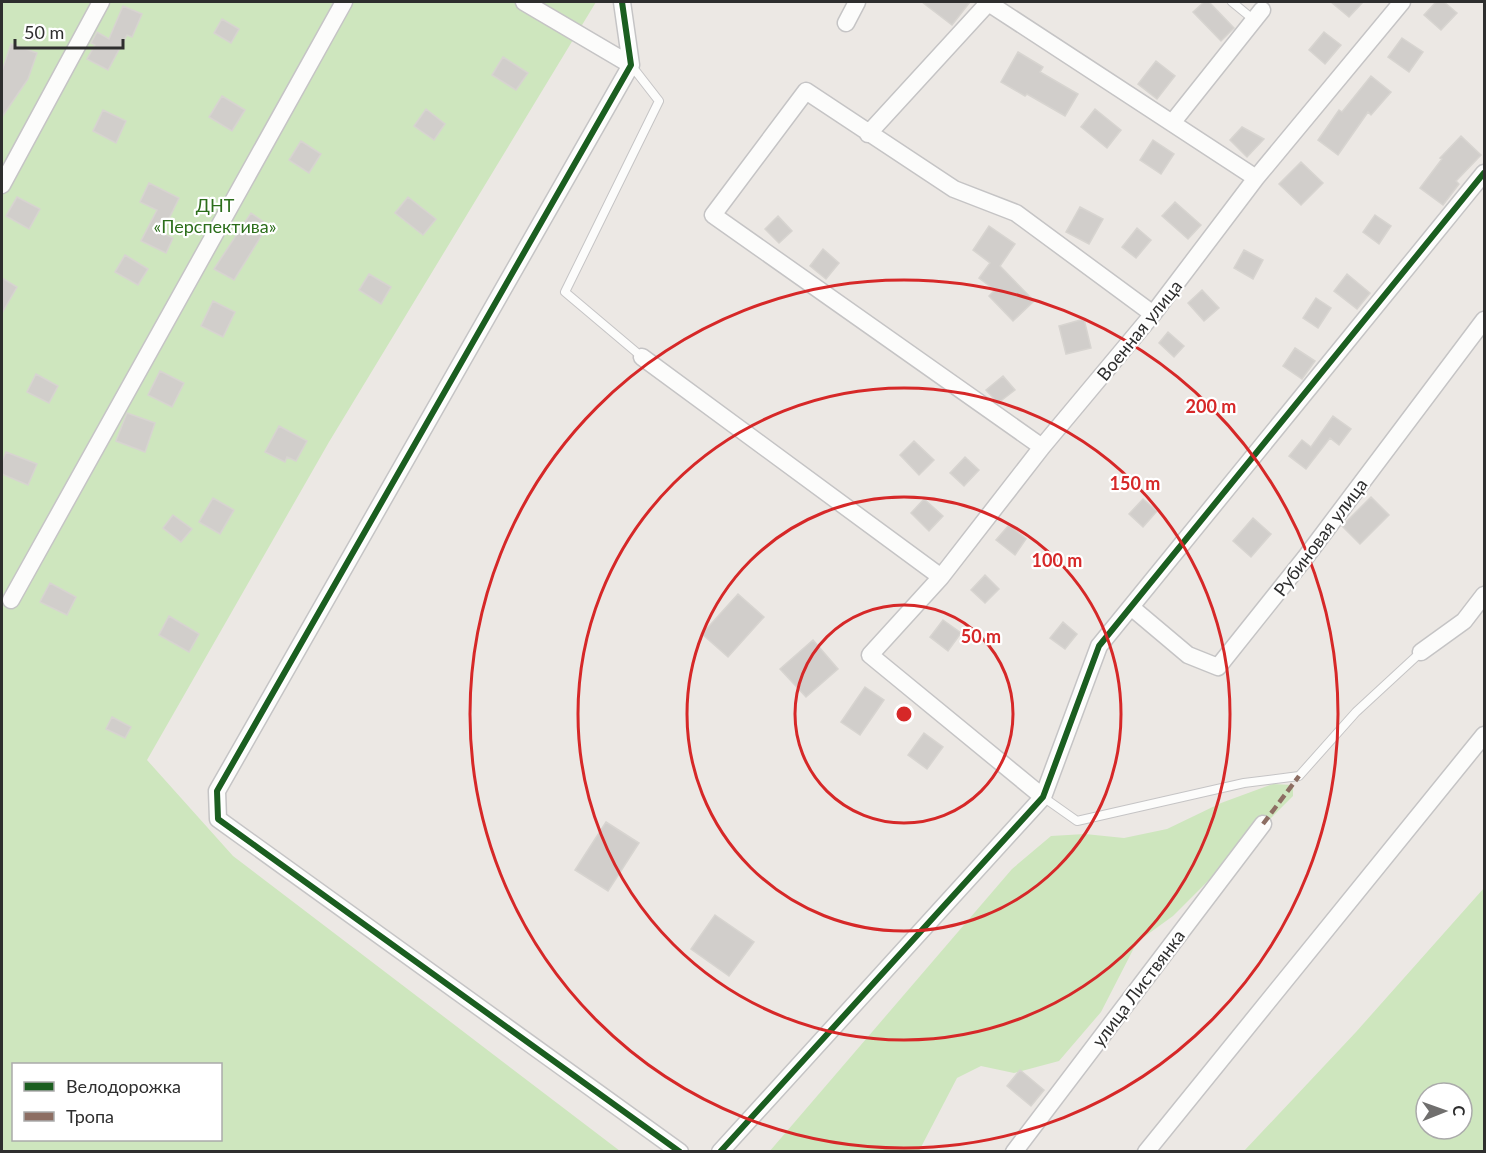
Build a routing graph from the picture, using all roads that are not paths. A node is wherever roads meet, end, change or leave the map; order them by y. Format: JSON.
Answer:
{"nodes":[{"id":1,"x":100,"y":2,"type":"edge"},
{"id":2,"x":344,"y":2,"type":"edge"},
{"id":3,"x":524,"y":2,"type":"edge"},
{"id":4,"x":622,"y":2,"type":"edge"},
{"id":5,"x":857,"y":2,"type":"edge"},
{"id":6,"x":988,"y":2,"type":"edge"},
{"id":7,"x":1232,"y":2,"type":"edge"},
{"id":8,"x":1402,"y":2,"type":"edge"},
{"id":9,"x":1258,"y":15,"type":"joint"},
{"id":10,"x":846,"y":23,"type":"dead end"},
{"id":11,"x":631,"y":65,"type":"junction"},
{"id":12,"x":1172,"y":123,"type":"junction"},
{"id":13,"x":868,"y":134,"type":"junction"},
{"id":14,"x":1485,"y":173,"type":"edge"},
{"id":15,"x":1256,"y":178,"type":"junction"},
{"id":16,"x":2,"y":185,"type":"edge"},
{"id":17,"x":1153,"y":314,"type":"junction"},
{"id":18,"x":1485,"y":320,"type":"edge"},
{"id":19,"x":642,"y":357,"type":"joint"},
{"id":20,"x":1042,"y":447,"type":"junction"},
{"id":21,"x":941,"y":577,"type":"junction"},
{"id":22,"x":1485,"y":595,"type":"edge"},
{"id":23,"x":11,"y":600,"type":"dead end"},
{"id":24,"x":1131,"y":607,"type":"junction"},
{"id":25,"x":1421,"y":652,"type":"joint"},
{"id":26,"x":1485,"y":735,"type":"edge"},
{"id":27,"x":1043,"y":797,"type":"junction"},
{"id":28,"x":1263,"y":824,"type":"dead end"},
{"id":29,"x":680,"y":1152,"type":"edge"},
{"id":30,"x":720,"y":1152,"type":"edge"},
{"id":31,"x":1014,"y":1152,"type":"edge"},
{"id":32,"x":1146,"y":1152,"type":"edge"}],
"edges":[{"from":1,"to":16,"type":"street"},
{"from":2,"to":23,"type":"street"},
{"from":3,"to":11,"type":"street"},
{"from":4,"to":11,"type":"street"},
{"from":5,"to":10,"type":"street"},
{"from":6,"to":12,"type":"street"},
{"from":6,"to":13,"type":"street"},
{"from":7,"to":9,"type":"lane"},
{"from":8,"to":15,"type":"street","name":"Военная улица"},
{"from":9,"to":12,"type":"street"},
{"from":11,"to":19,"type":"lane"},
{"from":11,"to":29,"type":"street"},
{"from":12,"to":15,"type":"street"},
{"from":13,"to":17,"type":"street"},
{"from":13,"to":20,"type":"street"},
{"from":14,"to":24,"type":"street"},
{"from":15,"to":17,"type":"street","name":"Военная улица"},
{"from":17,"to":20,"type":"street","name":"Военная улица"},
{"from":18,"to":24,"type":"street","name":"Рубиновая улица"},
{"from":19,"to":21,"type":"street"},
{"from":20,"to":21,"type":"street","name":"Военная улица"},
{"from":21,"to":27,"type":"street","name":"Военная улица"},
{"from":22,"to":25,"type":"street"},
{"from":24,"to":27,"type":"street"},
{"from":25,"to":27,"type":"lane"},
{"from":26,"to":32,"type":"street"},
{"from":27,"to":30,"type":"street"},
{"from":28,"to":31,"type":"street","name":"улица Листвянка"}]}
